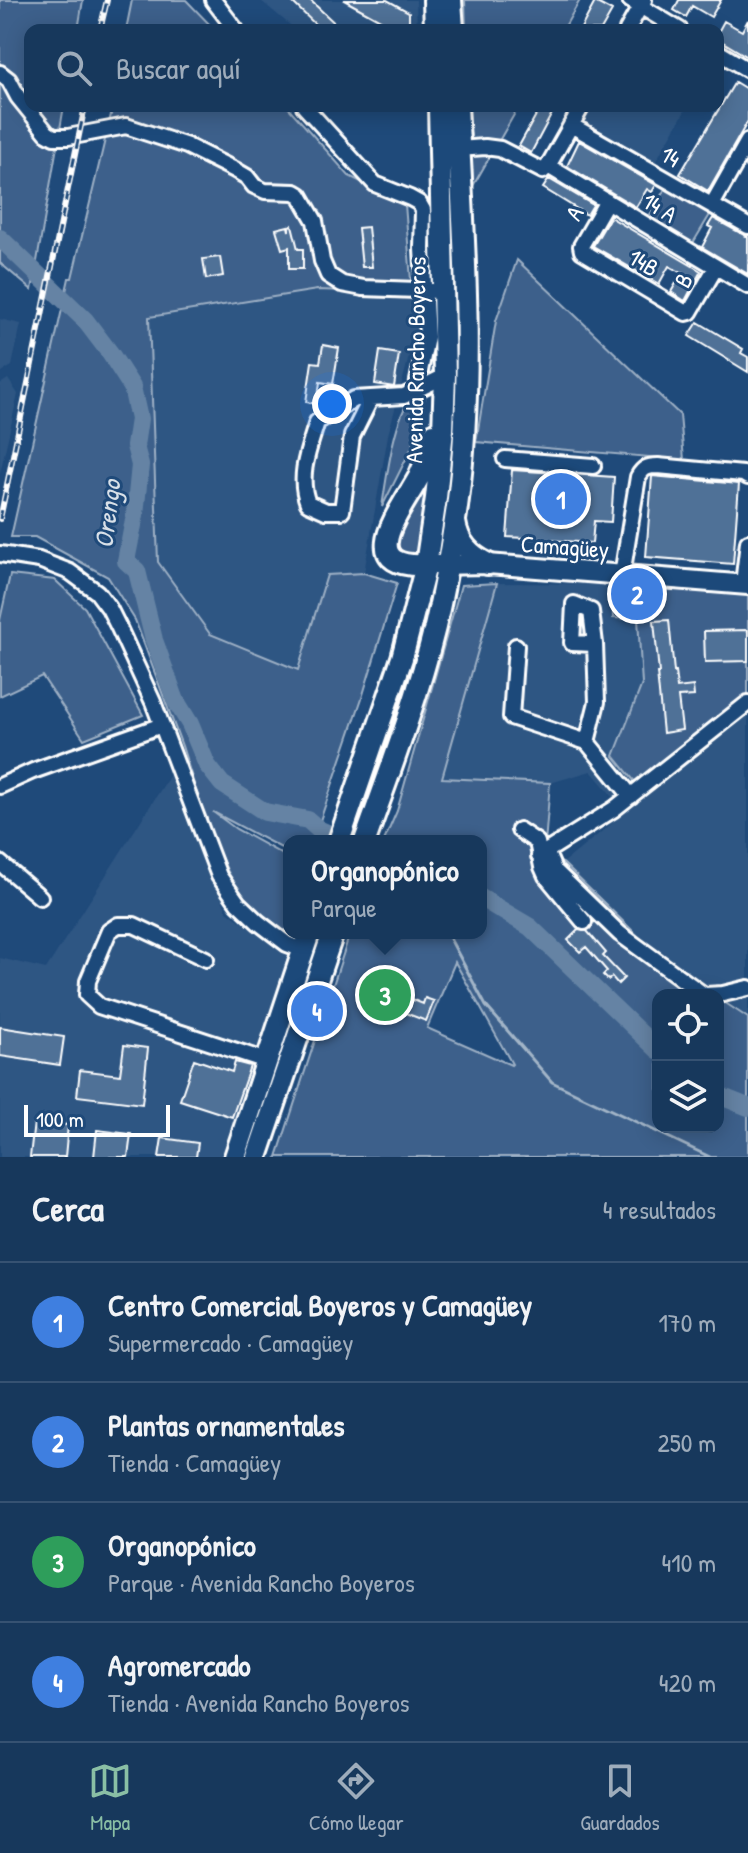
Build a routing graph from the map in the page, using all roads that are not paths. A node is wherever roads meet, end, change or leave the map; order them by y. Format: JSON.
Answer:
{"nodes":[{"id":1,"x":213,"y":0,"type":"edge"},
{"id":2,"x":434,"y":0,"type":"edge"},
{"id":3,"x":451,"y":0,"type":"edge"},
{"id":4,"x":638,"y":2,"type":"edge"},
{"id":5,"x":231,"y":24,"type":"edge"},
{"id":6,"x":435,"y":24,"type":"edge"},
{"id":7,"x":453,"y":24,"type":"edge"},
{"id":8,"x":629,"y":24,"type":"edge"},
{"id":9,"x":671,"y":24,"type":"edge"},
{"id":10,"x":724,"y":56,"type":"edge"},
{"id":11,"x":748,"y":70,"type":"edge"},
{"id":12,"x":0,"y":73,"type":"edge"},
{"id":13,"x":24,"y":104,"type":"edge"},
{"id":14,"x":30,"y":112,"type":"edge"},
{"id":15,"x":309,"y":112,"type":"edge"},
{"id":16,"x":439,"y":112,"type":"edge"},
{"id":17,"x":457,"y":112,"type":"edge"},
{"id":18,"x":579,"y":112,"type":"edge"},
{"id":19,"x":571,"y":125,"type":"junction"},
{"id":20,"x":748,"y":141,"type":"edge"},
{"id":21,"x":459,"y":149,"type":"junction"},
{"id":22,"x":544,"y":168,"type":"junction"},
{"id":23,"x":607,"y":201,"type":"junction"},
{"id":24,"x":712,"y":205,"type":"junction"},
{"id":25,"x":748,"y":226,"type":"edge"},
{"id":26,"x":580,"y":249,"type":"joint"},
{"id":27,"x":716,"y":267,"type":"junction"},
{"id":28,"x":748,"y":286,"type":"edge"},
{"id":29,"x":434,"y":291,"type":"junction"},
{"id":30,"x":686,"y":313,"type":"joint"},
{"id":31,"x":445,"y":376,"type":"junction"},
{"id":32,"x":416,"y":391,"type":"junction"},
{"id":33,"x":371,"y":398,"type":"junction"},
{"id":34,"x":505,"y":459,"type":"dead end"},
{"id":35,"x":593,"y":466,"type":"dead end"},
{"id":36,"x":748,"y":477,"type":"edge"},
{"id":37,"x":457,"y":508,"type":"junction"},
{"id":38,"x":748,"y":542,"type":"edge"},
{"id":39,"x":0,"y":554,"type":"edge"},
{"id":40,"x":488,"y":564,"type":"junction"},
{"id":41,"x":436,"y":565,"type":"junction"},
{"id":42,"x":622,"y":575,"type":"junction"},
{"id":43,"x":746,"y":584,"type":"edge"},
{"id":44,"x":595,"y":644,"type":"dead end"},
{"id":45,"x":516,"y":646,"type":"dead end"},
{"id":46,"x":748,"y":703,"type":"edge"},
{"id":47,"x":162,"y":725,"type":"junction"},
{"id":48,"x":587,"y":742,"type":"junction"},
{"id":49,"x":0,"y":786,"type":"edge"},
{"id":50,"x":631,"y":796,"type":"junction"},
{"id":51,"x":519,"y":830,"type":"dead end"},
{"id":52,"x":341,"y":835,"type":"edge"},
{"id":53,"x":367,"y":835,"type":"edge"},
{"id":54,"x":543,"y":854,"type":"junction"},
{"id":55,"x":0,"y":863,"type":"edge"},
{"id":56,"x":40,"y":897,"type":"dead end"},
{"id":57,"x":584,"y":922,"type":"dead end"},
{"id":58,"x":331,"y":939,"type":"edge"},
{"id":59,"x":306,"y":942,"type":"edge"},
{"id":60,"x":206,"y":959,"type":"dead end"},
{"id":61,"x":748,"y":988,"type":"edge"},
{"id":62,"x":695,"y":989,"type":"edge"},
{"id":63,"x":724,"y":994,"type":"edge"},
{"id":64,"x":267,"y":1061,"type":"junction"},
{"id":65,"x":235,"y":1157,"type":"edge"},
{"id":66,"x":257,"y":1157,"type":"edge"}],
"edges":[{"from":1,"to":5,"type":"street"},
{"from":2,"to":6,"type":"highway"},
{"from":3,"to":7,"type":"highway"},
{"from":4,"to":8,"type":"street"},
{"from":4,"to":9,"type":"street"},
{"from":10,"to":11,"type":"street"},
{"from":12,"to":13,"type":"street"},
{"from":14,"to":29,"type":"street"},
{"from":15,"to":29,"type":"street"},
{"from":16,"to":29,"type":"highway","name":"Avenida Rancho Boyeros"},
{"from":17,"to":21,"type":"highway","name":"Avenida Rancho Boyeros"},
{"from":18,"to":19,"type":"street"},
{"from":19,"to":22,"type":"street"},
{"from":19,"to":24,"type":"street","name":"14"},
{"from":20,"to":24,"type":"street"},
{"from":21,"to":22,"type":"street","name":"14 A"},
{"from":21,"to":37,"type":"highway","name":"Avenida Rancho Boyeros"},
{"from":22,"to":23,"type":"street","name":"14 A"},
{"from":23,"to":26,"type":"street","name":"A"},
{"from":23,"to":27,"type":"street","name":"14 A"},
{"from":24,"to":25,"type":"street","name":"14"},
{"from":26,"to":30,"type":"street","name":"14B"},
{"from":27,"to":28,"type":"street","name":"14 A"},
{"from":27,"to":30,"type":"street","name":"B"},
{"from":29,"to":31,"type":"highway","name":"Avenida Rancho Boyeros"},
{"from":29,"to":32,"type":"street"},
{"from":31,"to":32,"type":"street"},
{"from":31,"to":41,"type":"highway","name":"Avenida Rancho Boyeros"},
{"from":31,"to":41,"type":"highway"},
{"from":32,"to":33,"type":"street"},
{"from":33,"to":33,"type":"street"},
{"from":34,"to":35,"type":"street"},
{"from":36,"to":42,"type":"street"},
{"from":37,"to":40,"type":"highway"},
{"from":37,"to":41,"type":"highway","name":"Avenida Rancho Boyeros"},
{"from":38,"to":43,"type":"street"},
{"from":39,"to":47,"type":"street"},
{"from":40,"to":41,"type":"main road","name":"Camagüey"},
{"from":40,"to":42,"type":"main road","name":"Camagüey"},
{"from":41,"to":52,"type":"highway","name":"Avenida Rancho Boyeros"},
{"from":41,"to":53,"type":"highway","name":"Avenida Rancho Boyeros"},
{"from":42,"to":43,"type":"main road","name":"Camagüey"},
{"from":44,"to":48,"type":"street"},
{"from":45,"to":48,"type":"street"},
{"from":46,"to":50,"type":"street"},
{"from":47,"to":49,"type":"street"},
{"from":47,"to":59,"type":"street"},
{"from":48,"to":50,"type":"street"},
{"from":50,"to":54,"type":"street"},
{"from":51,"to":54,"type":"street"},
{"from":54,"to":57,"type":"street"},
{"from":54,"to":62,"type":"street"},
{"from":55,"to":56,"type":"street"},
{"from":58,"to":66,"type":"highway"},
{"from":59,"to":64,"type":"highway"},
{"from":60,"to":64,"type":"street"},
{"from":61,"to":63,"type":"street"},
{"from":64,"to":65,"type":"highway"}]}
